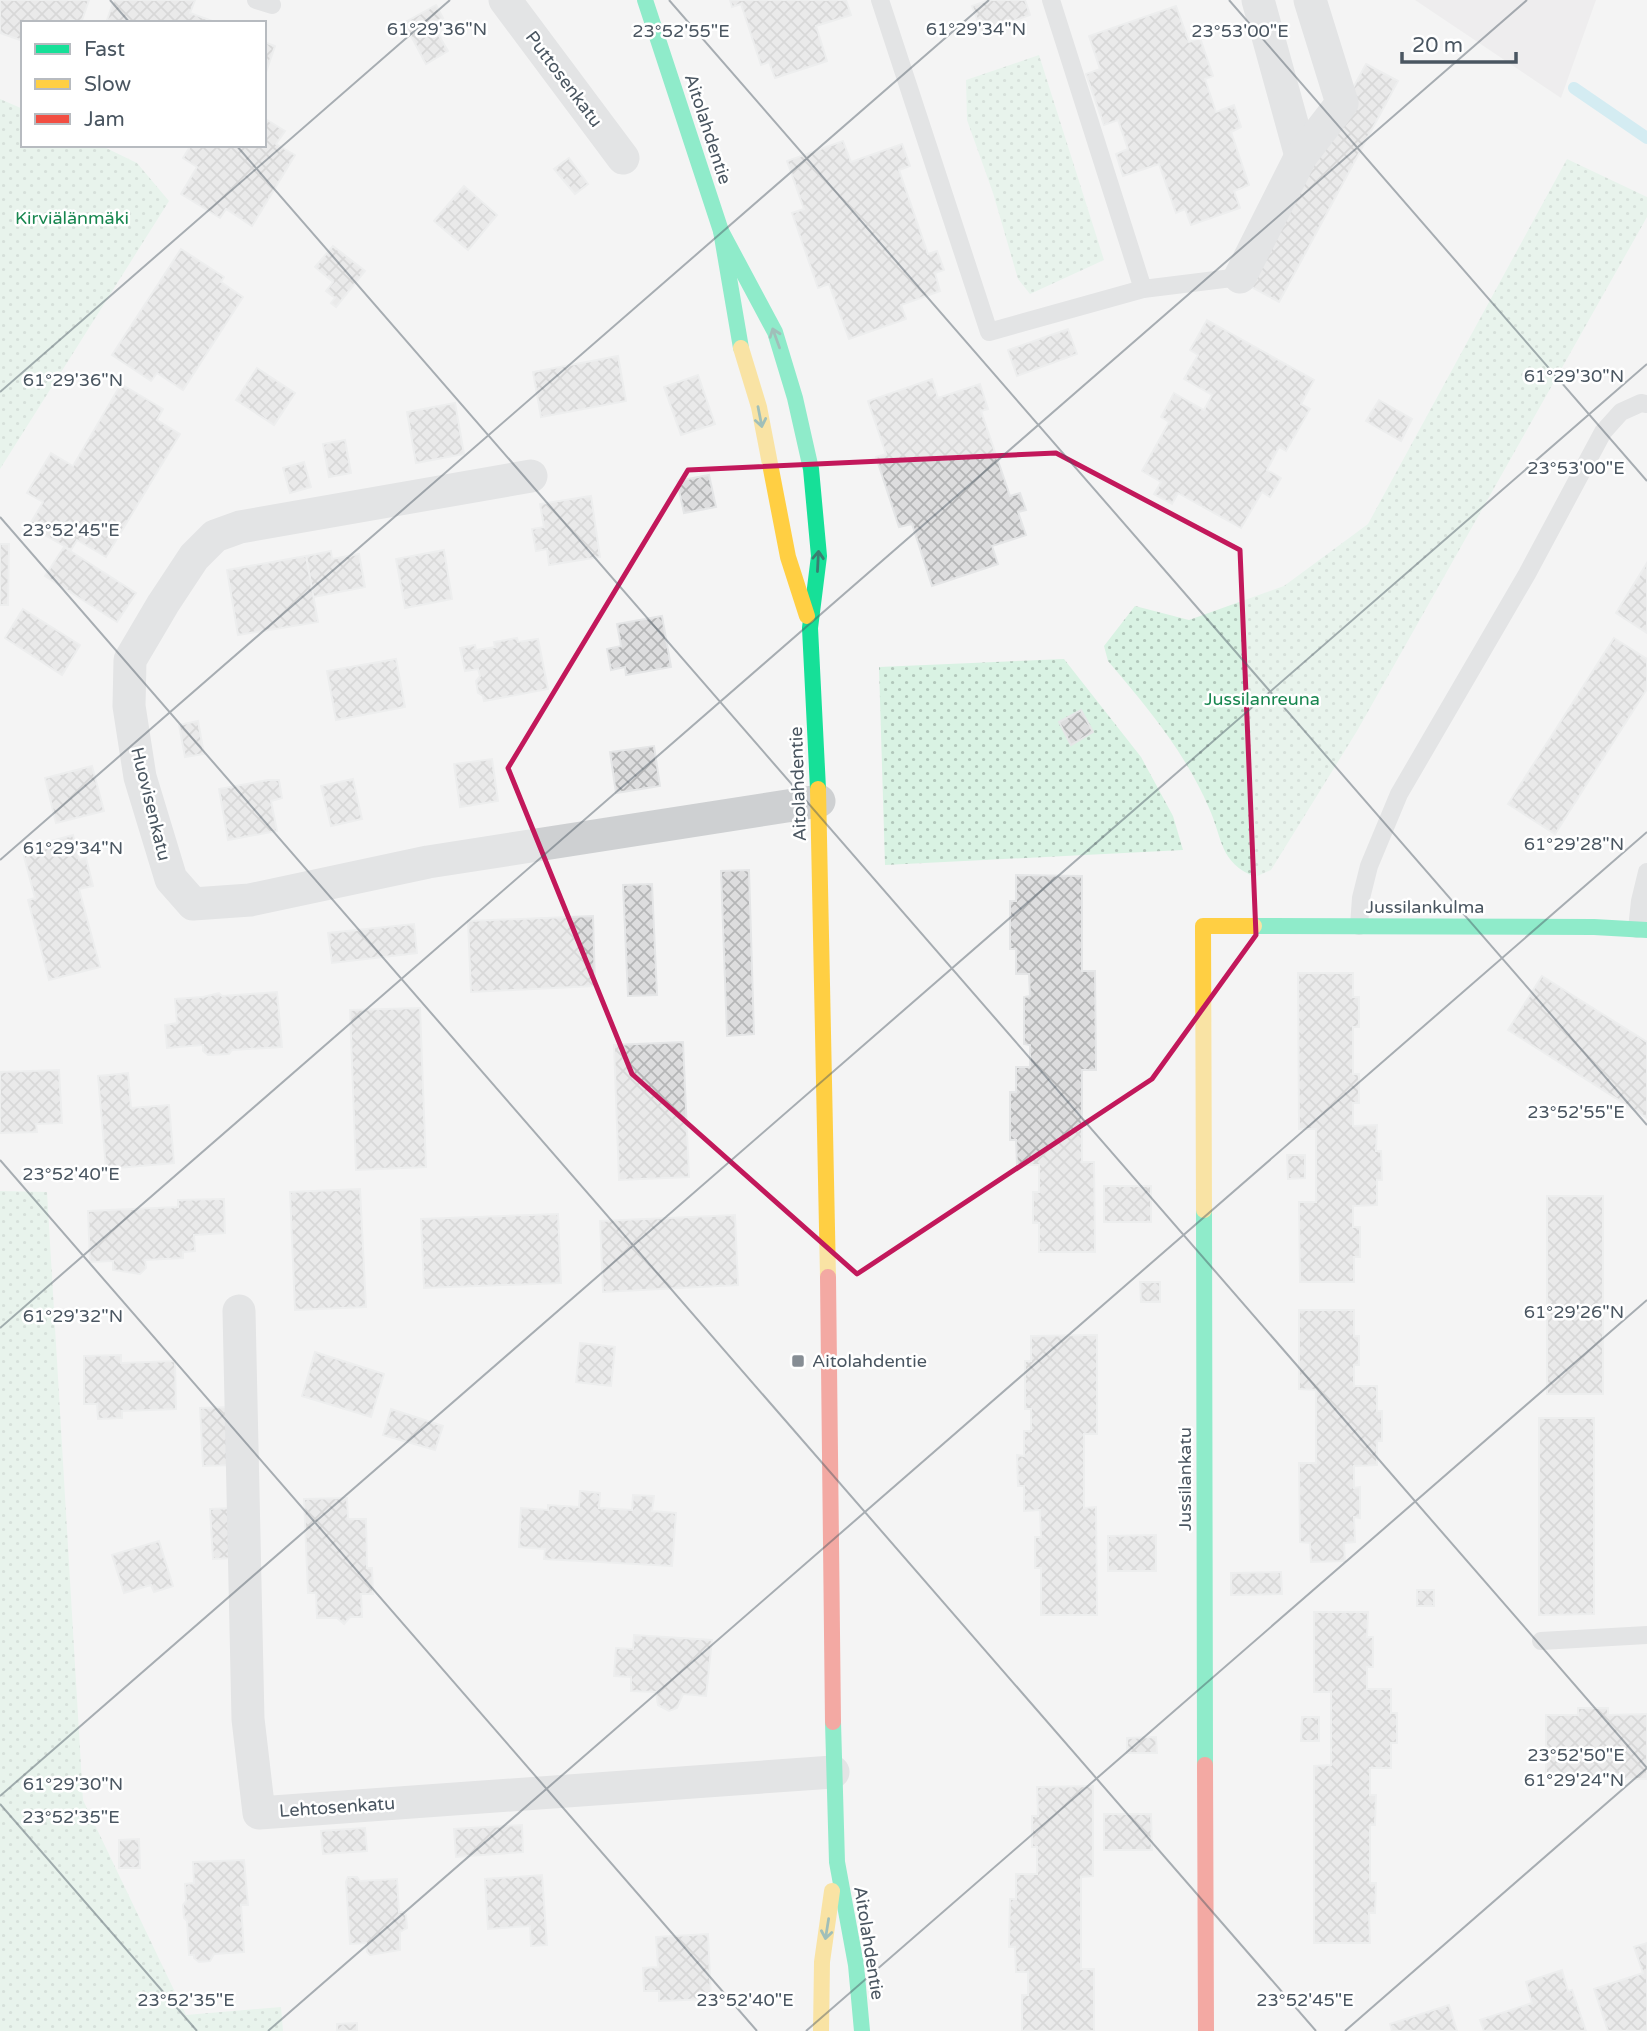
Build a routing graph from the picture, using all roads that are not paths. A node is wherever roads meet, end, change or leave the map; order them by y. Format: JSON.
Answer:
{"nodes":[{"id":1,"x":505,"y":0,"type":"edge"},
{"id":2,"x":645,"y":0,"type":"edge"},
{"id":3,"x":880,"y":0,"type":"edge"},
{"id":4,"x":1052,"y":0,"type":"edge"},
{"id":5,"x":1258,"y":0,"type":"edge"},
{"id":6,"x":1310,"y":0,"type":"edge"},
{"id":7,"x":1301,"y":156,"type":"junction"},
{"id":8,"x":623,"y":158,"type":"dead end"},
{"id":9,"x":721,"y":231,"type":"junction"},
{"id":10,"x":1240,"y":277,"type":"joint"},
{"id":11,"x":1143,"y":289,"type":"junction"},
{"id":12,"x":1647,"y":404,"type":"edge"},
{"id":13,"x":531,"y":476,"type":"dead end"},
{"id":14,"x":810,"y":628,"type":"junction"},
{"id":15,"x":819,"y":801,"type":"junction"},
{"id":16,"x":1647,"y":872,"type":"edge"},
{"id":17,"x":1203,"y":926,"type":"joint"},
{"id":18,"x":1359,"y":926,"type":"junction"},
{"id":19,"x":1642,"y":929,"type":"edge"},
{"id":20,"x":239,"y":1311,"type":"dead end"},
{"id":21,"x":1647,"y":1635,"type":"edge"},
{"id":22,"x":1541,"y":1641,"type":"dead end"},
{"id":23,"x":833,"y":1772,"type":"junction"},
{"id":24,"x":837,"y":1862,"type":"junction"},
{"id":25,"x":821,"y":2031,"type":"edge"},
{"id":26,"x":862,"y":2031,"type":"edge"},
{"id":27,"x":1206,"y":2031,"type":"edge"}],
"edges":[{"from":1,"to":8,"type":"street","name":"Puttosenkatu"},
{"from":2,"to":9,"type":"main road","name":"Aitolahdentie"},
{"from":3,"to":11,"type":"lane"},
{"from":4,"to":11,"type":"lane"},
{"from":5,"to":7,"type":"street"},
{"from":6,"to":7,"type":"street"},
{"from":7,"to":10,"type":"street"},
{"from":9,"to":14,"type":"main road","name":"Aitolahdentie","one_way":true},
{"from":14,"to":9,"type":"main road","name":"Aitolahdentie","one_way":true},
{"from":10,"to":11,"type":"lane"},
{"from":12,"to":18,"type":"lane"},
{"from":13,"to":15,"type":"street","name":"Huovisenkatu"},
{"from":14,"to":15,"type":"main road","name":"Aitolahdentie"},
{"from":15,"to":23,"type":"main road","name":"Aitolahdentie"},
{"from":16,"to":19,"type":"lane"},
{"from":17,"to":18,"type":"main road","name":"Jussilankulma"},
{"from":17,"to":27,"type":"main road","name":"Jussilankatu"},
{"from":18,"to":19,"type":"main road","name":"Jussilankulma"},
{"from":20,"to":23,"type":"street","name":"Lehtosenkatu"},
{"from":21,"to":22,"type":"lane"},
{"from":23,"to":24,"type":"main road","name":"Aitolahdentie"},
{"from":24,"to":25,"type":"main road","name":"Aitolahdentie","one_way":true},
{"from":24,"to":26,"type":"main road","name":"Aitolahdentie"}]}
